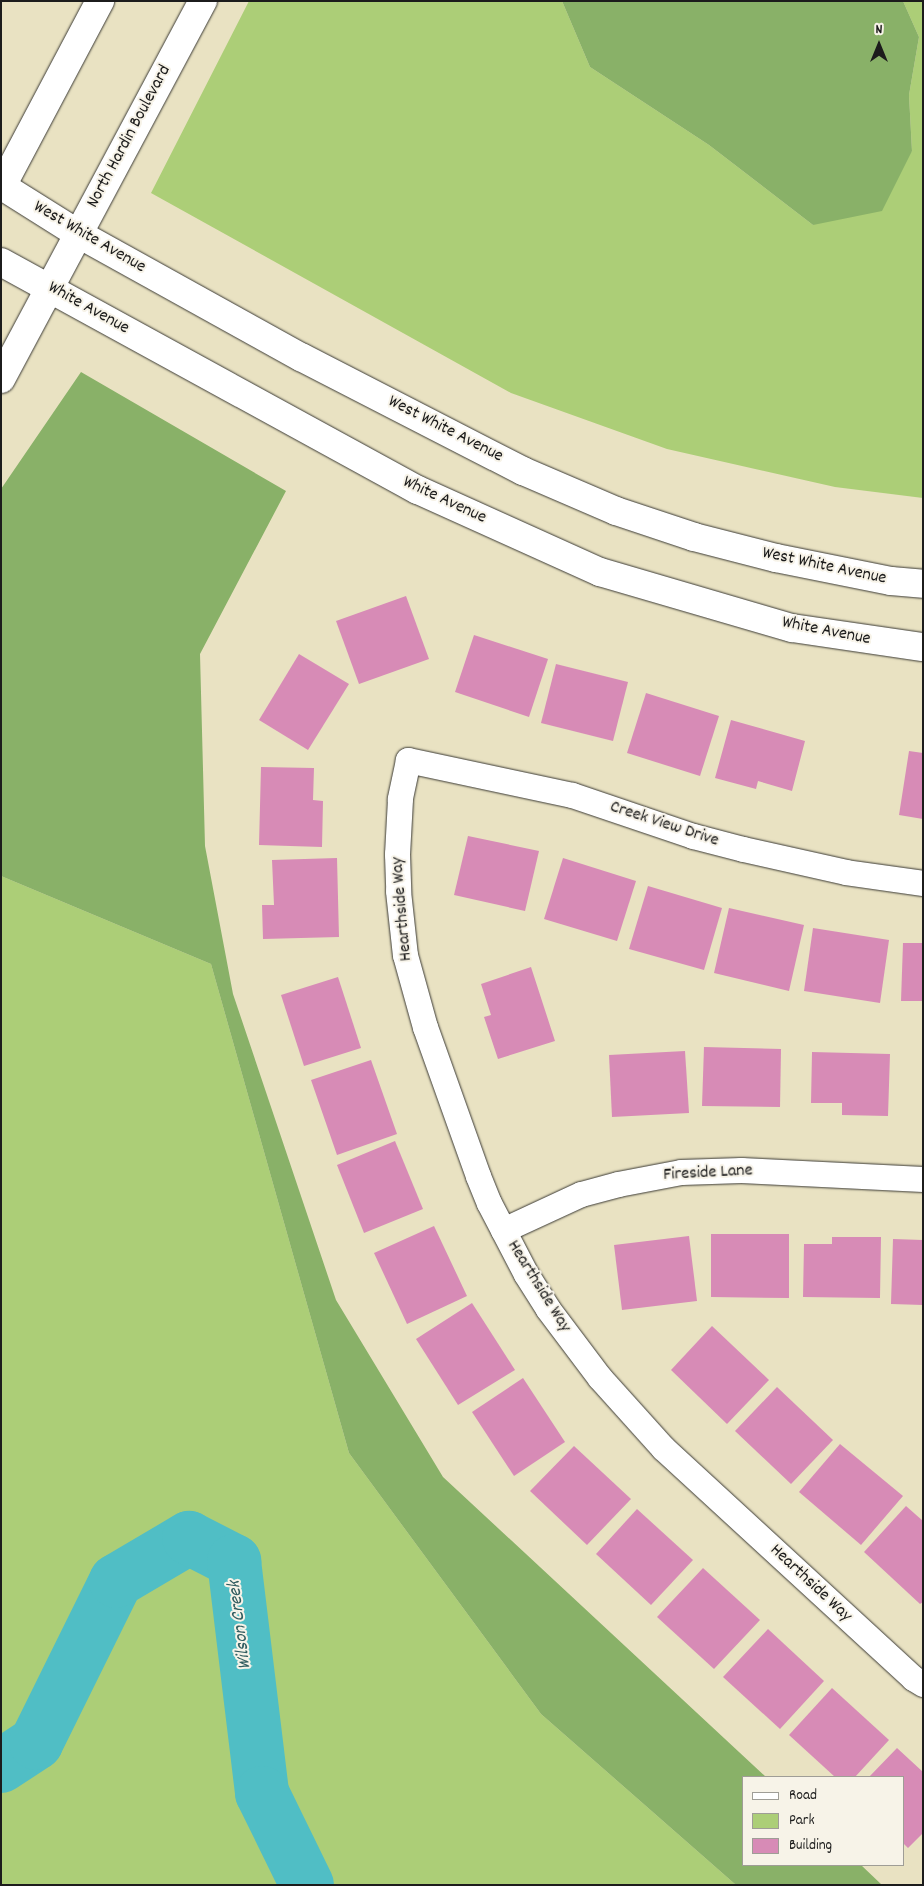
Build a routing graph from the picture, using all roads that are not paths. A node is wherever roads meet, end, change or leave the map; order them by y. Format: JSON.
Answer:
{"nodes":[{"id":1,"x":100,"y":1,"type":"edge"},
{"id":2,"x":203,"y":1,"type":"edge"},
{"id":3,"x":2,"y":187,"type":"edge"},
{"id":4,"x":77,"y":233,"type":"junction"},
{"id":5,"x":1,"y":262,"type":"edge"},
{"id":6,"x":50,"y":288,"type":"junction"},
{"id":7,"x":1,"y":379,"type":"edge"},
{"id":8,"x":923,"y":584,"type":"edge"},
{"id":9,"x":923,"y":647,"type":"edge"},
{"id":10,"x":408,"y":760,"type":"joint"},
{"id":11,"x":923,"y":883,"type":"edge"},
{"id":12,"x":923,"y":1179,"type":"edge"},
{"id":13,"x":503,"y":1230,"type":"junction"},
{"id":14,"x":923,"y":1684,"type":"edge"}],
"edges":[{"from":1,"to":3,"type":"main road"},
{"from":2,"to":4,"type":"main road","name":"North Hardin Boulevard"},
{"from":3,"to":4,"type":"main road","name":"West White Avenue"},
{"from":4,"to":6,"type":"main road","name":"North Hardin Boulevard"},
{"from":4,"to":8,"type":"main road","name":"West White Avenue"},
{"from":5,"to":6,"type":"main road","name":"White Avenue"},
{"from":6,"to":7,"type":"main road","name":"North Hardin Boulevard"},
{"from":6,"to":9,"type":"main road","name":"White Avenue"},
{"from":10,"to":11,"type":"street","name":"Creek View Drive"},
{"from":10,"to":13,"type":"street","name":"Hearthside Way"},
{"from":12,"to":13,"type":"street","name":"Fireside Lane"},
{"from":13,"to":14,"type":"street","name":"Hearthside Way"}]}
